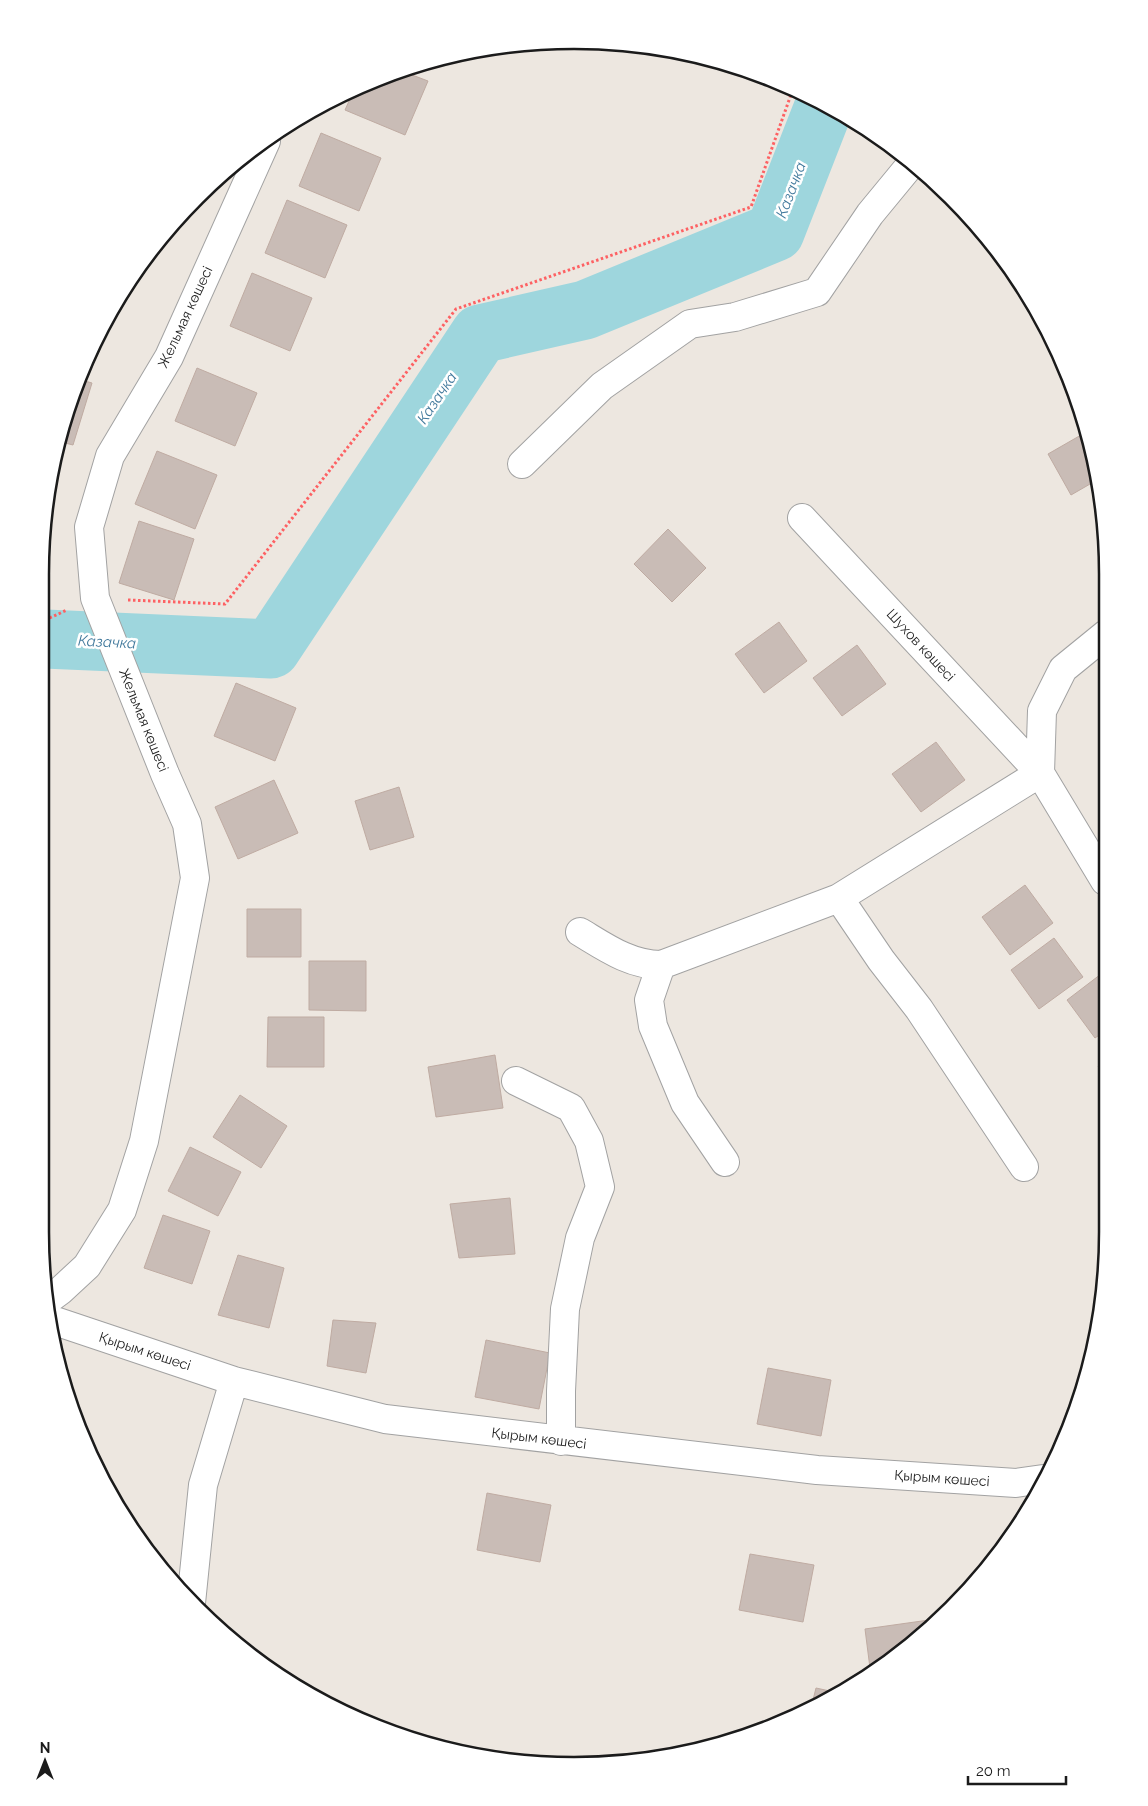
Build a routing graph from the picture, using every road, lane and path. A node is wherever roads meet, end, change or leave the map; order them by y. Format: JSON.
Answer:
{"nodes":[{"id":1,"x":791,"y":96,"type":"edge"},
{"id":2,"x":261,"y":152,"type":"edge"},
{"id":3,"x":908,"y":168,"type":"edge"},
{"id":4,"x":522,"y":464,"type":"dead end"},
{"id":5,"x":802,"y":518,"type":"dead end"},
{"id":6,"x":96,"y":598,"type":"junction"},
{"id":7,"x":1099,"y":640,"type":"edge"},
{"id":8,"x":1040,"y":773,"type":"junction"},
{"id":9,"x":1099,"y":871,"type":"edge"},
{"id":10,"x":839,"y":898,"type":"junction"},
{"id":11,"x":580,"y":932,"type":"dead end"},
{"id":12,"x":661,"y":965,"type":"junction"},
{"id":13,"x":516,"y":1081,"type":"dead end"},
{"id":14,"x":725,"y":1162,"type":"dead end"},
{"id":15,"x":1024,"y":1167,"type":"dead end"},
{"id":16,"x":53,"y":1297,"type":"edge"},
{"id":17,"x":57,"y":1323,"type":"edge"},
{"id":18,"x":234,"y":1381,"type":"junction"},
{"id":19,"x":561,"y":1441,"type":"junction"},
{"id":20,"x":1037,"y":1480,"type":"edge"},
{"id":21,"x":192,"y":1592,"type":"edge"}],
"edges":[{"from":1,"to":6,"type":"path"},
{"from":2,"to":6,"type":"street","name":"Жельмая көшесі"},
{"from":3,"to":4,"type":"street"},
{"from":5,"to":8,"type":"street","name":"Шухов көшесі"},
{"from":6,"to":16,"type":"street","name":"Жельмая көшесі"},
{"from":7,"to":8,"type":"street"},
{"from":8,"to":9,"type":"street","name":"Шухов көшесі"},
{"from":8,"to":10,"type":"street"},
{"from":10,"to":12,"type":"street"},
{"from":10,"to":15,"type":"street"},
{"from":11,"to":12,"type":"street"},
{"from":12,"to":14,"type":"street"},
{"from":13,"to":19,"type":"street"},
{"from":17,"to":18,"type":"street","name":"Қырым көшесі"},
{"from":18,"to":19,"type":"street","name":"Қырым көшесі"},
{"from":18,"to":21,"type":"street"},
{"from":19,"to":20,"type":"street","name":"Қырым көшесі"}]}
